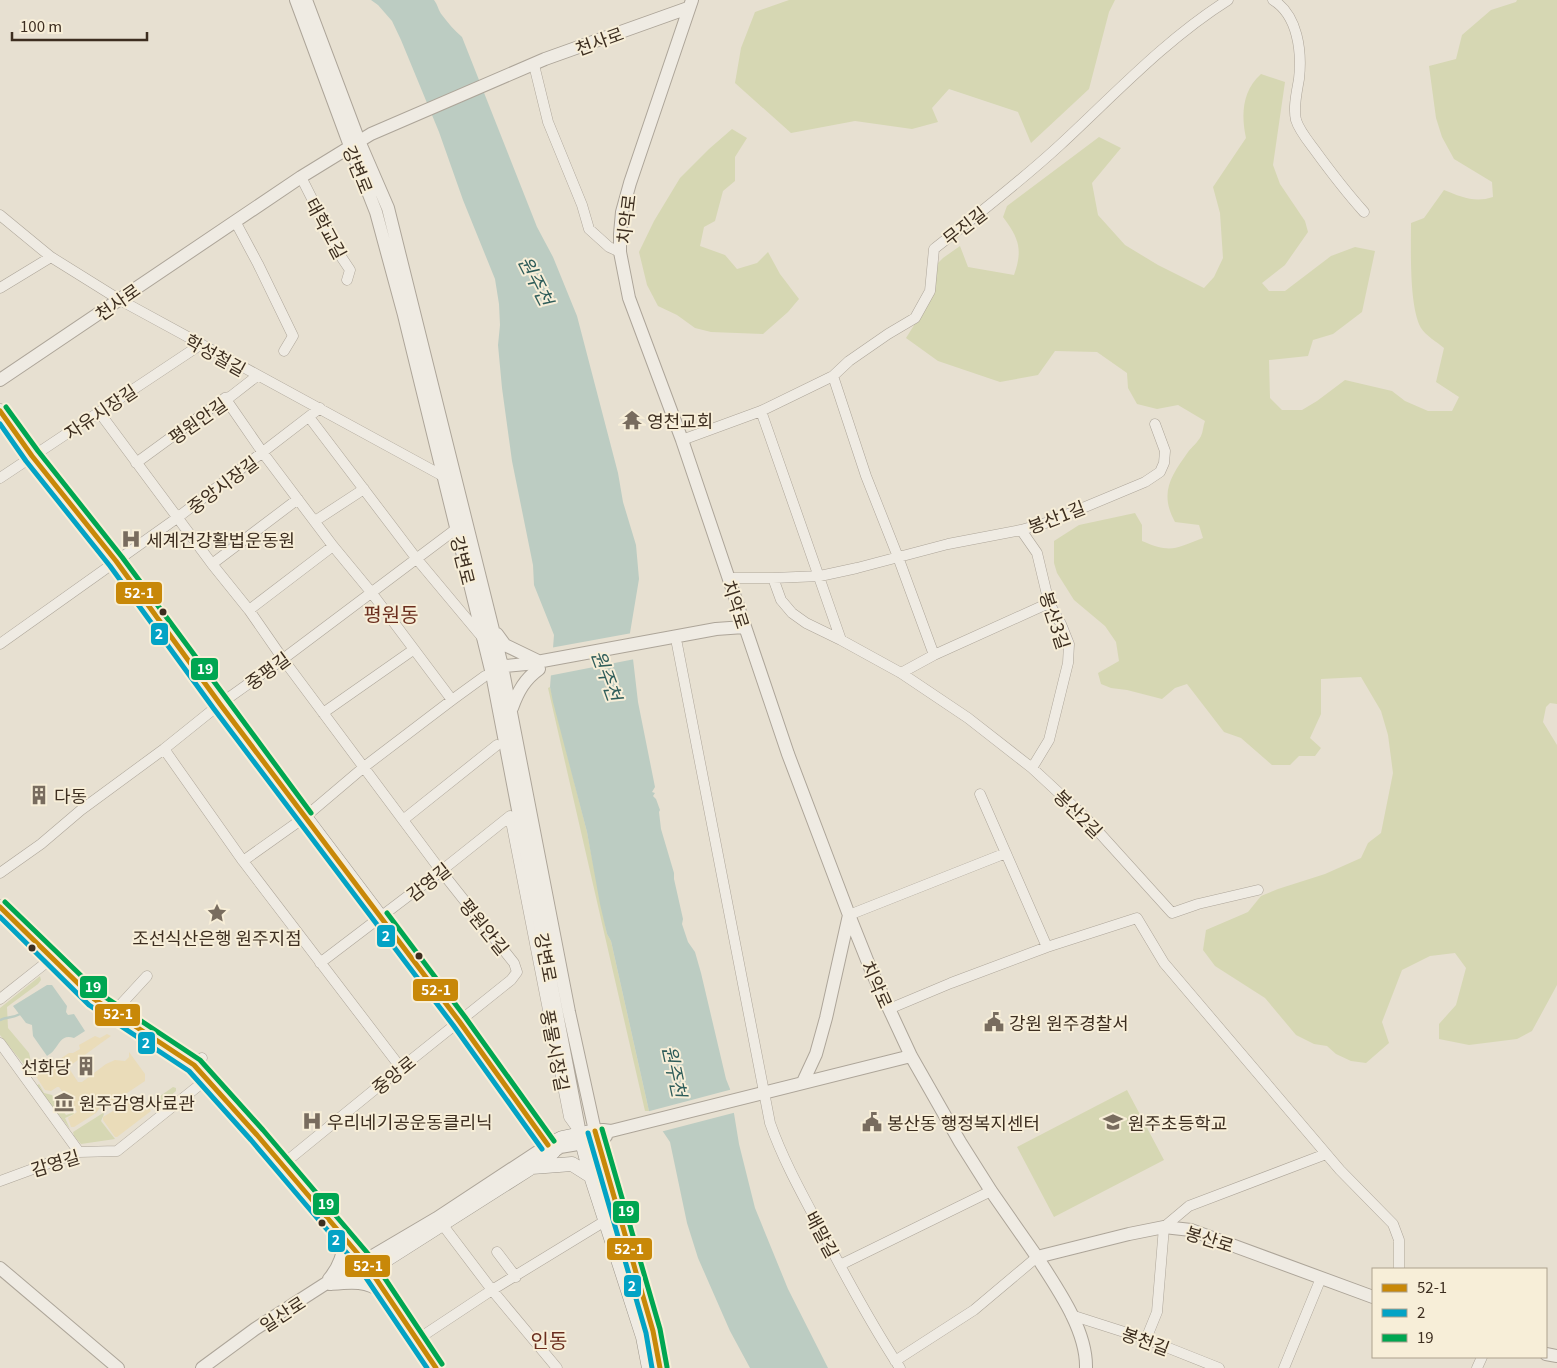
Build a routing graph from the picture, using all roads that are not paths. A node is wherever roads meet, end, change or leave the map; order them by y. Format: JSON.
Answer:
{"nodes":[{"id":1,"x":296,"y":0,"type":"edge"},
{"id":2,"x":306,"y":0,"type":"edge"},
{"id":3,"x":1228,"y":0,"type":"edge"},
{"id":4,"x":1272,"y":0,"type":"edge"},
{"id":5,"x":690,"y":4,"type":"edge"},
{"id":6,"x":534,"y":64,"type":"junction"},
{"id":7,"x":354,"y":144,"type":"junction"},
{"id":8,"x":301,"y":177,"type":"junction"},
{"id":9,"x":1364,"y":212,"type":"dead end"},
{"id":10,"x":0,"y":215,"type":"edge"},
{"id":11,"x":235,"y":222,"type":"junction"},
{"id":12,"x":620,"y":252,"type":"junction"},
{"id":13,"x":51,"y":257,"type":"junction"},
{"id":14,"x":347,"y":280,"type":"dead end"},
{"id":15,"x":0,"y":288,"type":"edge"},
{"id":16,"x":120,"y":300,"type":"junction"},
{"id":17,"x":200,"y":345,"type":"junction"},
{"id":18,"x":284,"y":351,"type":"dead end"},
{"id":19,"x":256,"y":376,"type":"junction"},
{"id":20,"x":833,"y":376,"type":"junction"},
{"id":21,"x":0,"y":380,"type":"edge"},
{"id":22,"x":225,"y":398,"type":"junction"},
{"id":23,"x":320,"y":408,"type":"junction"},
{"id":24,"x":0,"y":411,"type":"edge"},
{"id":25,"x":761,"y":411,"type":"junction"},
{"id":26,"x":98,"y":412,"type":"junction"},
{"id":27,"x":309,"y":417,"type":"junction"},
{"id":28,"x":1155,"y":424,"type":"dead end"},
{"id":29,"x":682,"y":440,"type":"junction"},
{"id":30,"x":263,"y":453,"type":"junction"},
{"id":31,"x":32,"y":456,"type":"junction"},
{"id":32,"x":136,"y":463,"type":"junction"},
{"id":33,"x":443,"y":476,"type":"junction"},
{"id":34,"x":0,"y":478,"type":"edge"},
{"id":35,"x":364,"y":489,"type":"junction"},
{"id":36,"x":298,"y":499,"type":"junction"},
{"id":37,"x":177,"y":518,"type":"junction"},
{"id":38,"x":315,"y":521,"type":"junction"},
{"id":39,"x":456,"y":529,"type":"junction"},
{"id":40,"x":1021,"y":530,"type":"junction"},
{"id":41,"x":333,"y":546,"type":"junction"},
{"id":42,"x":898,"y":557,"type":"junction"},
{"id":43,"x":416,"y":558,"type":"junction"},
{"id":44,"x":116,"y":561,"type":"junction"},
{"id":45,"x":212,"y":564,"type":"junction"},
{"id":46,"x":820,"y":576,"type":"junction"},
{"id":47,"x":729,"y":578,"type":"junction"},
{"id":48,"x":773,"y":578,"type":"junction"},
{"id":49,"x":371,"y":592,"type":"junction"},
{"id":50,"x":1049,"y":603,"type":"junction"},
{"id":51,"x":249,"y":610,"type":"junction"},
{"id":52,"x":744,"y":626,"type":"junction"},
{"id":53,"x":493,"y":628,"type":"junction"},
{"id":54,"x":484,"y":639,"type":"junction"},
{"id":55,"x":677,"y":640,"type":"junction"},
{"id":56,"x":841,"y":640,"type":"junction"},
{"id":57,"x":0,"y":644,"type":"edge"},
{"id":58,"x":413,"y":650,"type":"junction"},
{"id":59,"x":934,"y":655,"type":"junction"},
{"id":60,"x":283,"y":659,"type":"junction"},
{"id":61,"x":530,"y":666,"type":"junction"},
{"id":62,"x":497,"y":673,"type":"junction"},
{"id":63,"x":901,"y":673,"type":"junction"},
{"id":64,"x":452,"y":700,"type":"junction"},
{"id":65,"x":220,"y":704,"type":"junction"},
{"id":66,"x":511,"y":710,"type":"junction"},
{"id":67,"x":324,"y":713,"type":"junction"},
{"id":68,"x":497,"y":745,"type":"dead end"},
{"id":69,"x":164,"y":749,"type":"junction"},
{"id":70,"x":364,"y":768,"type":"junction"},
{"id":71,"x":1032,"y":768,"type":"junction"},
{"id":72,"x":980,"y":794,"type":"dead end"},
{"id":73,"x":510,"y":816,"type":"joint"},
{"id":74,"x":305,"y":817,"type":"junction"},
{"id":75,"x":403,"y":820,"type":"junction"},
{"id":76,"x":1006,"y":853,"type":"junction"},
{"id":77,"x":243,"y":861,"type":"junction"},
{"id":78,"x":441,"y":871,"type":"junction"},
{"id":79,"x":0,"y":873,"type":"edge"},
{"id":80,"x":1258,"y":890,"type":"dead end"},
{"id":81,"x":0,"y":907,"type":"edge"},
{"id":82,"x":849,"y":915,"type":"junction"},
{"id":83,"x":380,"y":918,"type":"junction"},
{"id":84,"x":1047,"y":947,"type":"junction"},
{"id":85,"x":52,"y":958,"type":"junction"},
{"id":86,"x":320,"y":963,"type":"junction"},
{"id":87,"x":147,"y":976,"type":"dead end"},
{"id":88,"x":0,"y":999,"type":"edge"},
{"id":89,"x":889,"y":1009,"type":"junction"},
{"id":90,"x":113,"y":1012,"type":"junction"},
{"id":91,"x":459,"y":1021,"type":"junction"},
{"id":92,"x":0,"y":1043,"type":"edge"},
{"id":93,"x":911,"y":1056,"type":"junction"},
{"id":94,"x":400,"y":1068,"type":"junction"},
{"id":95,"x":207,"y":1079,"type":"junction"},
{"id":96,"x":803,"y":1082,"type":"junction"},
{"id":97,"x":760,"y":1093,"type":"junction"},
{"id":98,"x":589,"y":1138,"type":"junction"},
{"id":99,"x":551,"y":1149,"type":"junction"},
{"id":100,"x":78,"y":1152,"type":"junction"},
{"id":101,"x":1326,"y":1154,"type":"junction"},
{"id":102,"x":282,"y":1164,"type":"junction"},
{"id":103,"x":532,"y":1167,"type":"junction"},
{"id":104,"x":591,"y":1176,"type":"junction"},
{"id":105,"x":0,"y":1181,"type":"edge"},
{"id":106,"x":991,"y":1190,"type":"junction"},
{"id":107,"x":439,"y":1221,"type":"junction"},
{"id":108,"x":605,"y":1221,"type":"junction"},
{"id":109,"x":1164,"y":1227,"type":"junction"},
{"id":110,"x":345,"y":1238,"type":"junction"},
{"id":111,"x":497,"y":1252,"type":"dead end"},
{"id":112,"x":1037,"y":1257,"type":"junction"},
{"id":113,"x":364,"y":1261,"type":"junction"},
{"id":114,"x":840,"y":1266,"type":"junction"},
{"id":115,"x":0,"y":1268,"type":"edge"},
{"id":116,"x":1399,"y":1268,"type":"edge"},
{"id":117,"x":516,"y":1277,"type":"junction"},
{"id":118,"x":1321,"y":1278,"type":"junction"},
{"id":119,"x":325,"y":1284,"type":"junction"},
{"id":120,"x":492,"y":1290,"type":"junction"},
{"id":121,"x":388,"y":1296,"type":"junction"},
{"id":122,"x":1372,"y":1297,"type":"edge"},
{"id":123,"x":1072,"y":1315,"type":"junction"},
{"id":124,"x":648,"y":1334,"type":"junction"},
{"id":125,"x":418,"y":1339,"type":"junction"},
{"id":126,"x":1146,"y":1339,"type":"junction"},
{"id":127,"x":898,"y":1364,"type":"edge"},
{"id":128,"x":118,"y":1368,"type":"edge"},
{"id":129,"x":202,"y":1368,"type":"edge"},
{"id":130,"x":436,"y":1368,"type":"edge"},
{"id":131,"x":557,"y":1368,"type":"edge"},
{"id":132,"x":649,"y":1368,"type":"edge"},
{"id":133,"x":654,"y":1368,"type":"edge"},
{"id":134,"x":660,"y":1368,"type":"edge"},
{"id":135,"x":666,"y":1368,"type":"edge"},
{"id":136,"x":1086,"y":1368,"type":"edge"},
{"id":137,"x":1219,"y":1368,"type":"edge"},
{"id":138,"x":1284,"y":1368,"type":"edge"}],
"edges":[{"from":1,"to":7,"type":"street","name":"강변로"},
{"from":2,"to":7,"type":"street","name":"강변로"},
{"from":3,"to":20,"type":"street","name":"무진길"},
{"from":4,"to":9,"type":"street"},
{"from":5,"to":6,"type":"street","name":"천사로"},
{"from":5,"to":12,"type":"street","name":"치악로"},
{"from":6,"to":7,"type":"street","name":"천사로"},
{"from":6,"to":12,"type":"street"},
{"from":7,"to":8,"type":"street","name":"천사로"},
{"from":7,"to":33,"type":"street","name":"강변로"},
{"from":7,"to":53,"type":"street","name":"강변로"},
{"from":8,"to":11,"type":"street","name":"천사로"},
{"from":8,"to":14,"type":"street","name":"태학교길"},
{"from":10,"to":13,"type":"street","name":"학성철길"},
{"from":11,"to":16,"type":"street","name":"천사로"},
{"from":11,"to":18,"type":"street"},
{"from":12,"to":29,"type":"street","name":"치악로"},
{"from":13,"to":15,"type":"street"},
{"from":13,"to":16,"type":"street","name":"학성철길"},
{"from":16,"to":17,"type":"street","name":"학성철길"},
{"from":16,"to":21,"type":"street","name":"천사로"},
{"from":17,"to":19,"type":"street","name":"학성철길"},
{"from":17,"to":26,"type":"street","name":"자유시장길"},
{"from":19,"to":22,"type":"street","name":"평원안길"},
{"from":19,"to":23,"type":"street","name":"학성철길"},
{"from":20,"to":25,"type":"street","name":"무진길"},
{"from":20,"to":42,"type":"street"},
{"from":22,"to":30,"type":"street"},
{"from":22,"to":32,"type":"street","name":"평원안길"},
{"from":23,"to":27,"type":"street","name":"중앙시장길"},
{"from":23,"to":33,"type":"street","name":"학성철길"},
{"from":24,"to":31,"type":"main road"},
{"from":25,"to":29,"type":"street","name":"무진길"},
{"from":25,"to":46,"type":"street"},
{"from":26,"to":31,"type":"street","name":"자유시장길"},
{"from":26,"to":32,"type":"street","name":"평원안길"},
{"from":27,"to":30,"type":"street","name":"중앙시장길"},
{"from":27,"to":35,"type":"street"},
{"from":28,"to":40,"type":"street","name":"봉산1길"},
{"from":29,"to":47,"type":"street","name":"치악로"},
{"from":30,"to":36,"type":"street"},
{"from":30,"to":37,"type":"street","name":"중앙시장길"},
{"from":31,"to":34,"type":"street","name":"자유시장길"},
{"from":31,"to":44,"type":"main road"},
{"from":32,"to":37,"type":"street","name":"평원안길"},
{"from":33,"to":39,"type":"street","name":"강변로"},
{"from":35,"to":38,"type":"street"},
{"from":35,"to":43,"type":"street"},
{"from":36,"to":38,"type":"street"},
{"from":36,"to":45,"type":"street"},
{"from":37,"to":44,"type":"street","name":"중앙시장길"},
{"from":37,"to":45,"type":"street","name":"평원안길"},
{"from":38,"to":41,"type":"street"},
{"from":39,"to":43,"type":"street","name":"중평길"},
{"from":39,"to":54,"type":"street","name":"강변로"},
{"from":40,"to":42,"type":"street","name":"봉산1길"},
{"from":40,"to":50,"type":"street","name":"봉산3길"},
{"from":41,"to":49,"type":"street"},
{"from":41,"to":51,"type":"street"},
{"from":42,"to":46,"type":"street","name":"봉산1길"},
{"from":42,"to":59,"type":"street"},
{"from":43,"to":49,"type":"street","name":"중평길"},
{"from":43,"to":54,"type":"street"},
{"from":44,"to":57,"type":"street","name":"중앙시장길"},
{"from":44,"to":65,"type":"main road"},
{"from":45,"to":51,"type":"street","name":"평원안길"},
{"from":46,"to":48,"type":"street","name":"봉산1길"},
{"from":46,"to":56,"type":"street"},
{"from":47,"to":48,"type":"street","name":"봉산1길"},
{"from":47,"to":52,"type":"street","name":"치악로"},
{"from":48,"to":56,"type":"street","name":"봉산2길"},
{"from":49,"to":58,"type":"street"},
{"from":49,"to":60,"type":"street","name":"중평길"},
{"from":50,"to":59,"type":"street"},
{"from":50,"to":71,"type":"street","name":"봉산3길"},
{"from":51,"to":60,"type":"street","name":"평원안길"},
{"from":52,"to":55,"type":"street"},
{"from":52,"to":82,"type":"street","name":"치악로"},
{"from":53,"to":61,"type":"street"},
{"from":53,"to":62,"type":"street","name":"강변로"},
{"from":54,"to":62,"type":"street","name":"강변로"},
{"from":55,"to":61,"type":"street"},
{"from":55,"to":97,"type":"street","name":"배말길"},
{"from":56,"to":63,"type":"street","name":"봉산2길"},
{"from":58,"to":64,"type":"street"},
{"from":58,"to":67,"type":"street"},
{"from":59,"to":63,"type":"street"},
{"from":60,"to":65,"type":"street","name":"중평길"},
{"from":60,"to":67,"type":"street","name":"평원안길"},
{"from":61,"to":62,"type":"street"},
{"from":61,"to":66,"type":"street"},
{"from":62,"to":64,"type":"street"},
{"from":62,"to":66,"type":"street","name":"강변로"},
{"from":62,"to":98,"type":"street","name":"강변로"},
{"from":63,"to":71,"type":"street","name":"봉산2길"},
{"from":64,"to":70,"type":"street"},
{"from":65,"to":69,"type":"street","name":"중평길"},
{"from":65,"to":74,"type":"main road"},
{"from":66,"to":98,"type":"street","name":"강변로"},
{"from":67,"to":70,"type":"street","name":"평원안길"},
{"from":68,"to":75,"type":"street"},
{"from":69,"to":77,"type":"street"},
{"from":69,"to":79,"type":"street","name":"중평길"},
{"from":70,"to":74,"type":"street"},
{"from":70,"to":75,"type":"street","name":"평원안길"},
{"from":71,"to":80,"type":"street","name":"봉산2길"},
{"from":72,"to":76,"type":"street"},
{"from":73,"to":78,"type":"street","name":"감영길"},
{"from":73,"to":98,"type":"street","name":"풍물시장길"},
{"from":74,"to":77,"type":"street"},
{"from":74,"to":83,"type":"main road"},
{"from":75,"to":78,"type":"street","name":"평원안길"},
{"from":76,"to":82,"type":"street"},
{"from":76,"to":84,"type":"street"},
{"from":77,"to":86,"type":"street"},
{"from":78,"to":83,"type":"street","name":"감영길"},
{"from":78,"to":91,"type":"street","name":"평원안길"},
{"from":81,"to":85,"type":"main road"},
{"from":82,"to":89,"type":"street","name":"치악로"},
{"from":82,"to":96,"type":"street"},
{"from":83,"to":86,"type":"street","name":"감영길"},
{"from":83,"to":91,"type":"main road"},
{"from":84,"to":89,"type":"street"},
{"from":84,"to":101,"type":"street"},
{"from":85,"to":88,"type":"street"},
{"from":85,"to":90,"type":"main road"},
{"from":86,"to":94,"type":"street"},
{"from":87,"to":90,"type":"street"},
{"from":89,"to":93,"type":"street","name":"치악로"},
{"from":90,"to":95,"type":"main road"},
{"from":91,"to":94,"type":"street","name":"중앙로"},
{"from":91,"to":99,"type":"main road"},
{"from":92,"to":100,"type":"street"},
{"from":93,"to":96,"type":"street"},
{"from":93,"to":106,"type":"street"},
{"from":94,"to":102,"type":"street","name":"중앙로"},
{"from":95,"to":100,"type":"street","name":"감영길"},
{"from":95,"to":102,"type":"main road"},
{"from":96,"to":97,"type":"street"},
{"from":97,"to":98,"type":"street"},
{"from":97,"to":114,"type":"street","name":"배말길"},
{"from":98,"to":99,"type":"main road"},
{"from":98,"to":104,"type":"main road"},
{"from":98,"to":124,"type":"main road"},
{"from":99,"to":103,"type":"street"},
{"from":99,"to":107,"type":"street"},
{"from":100,"to":105,"type":"street","name":"감영길"},
{"from":101,"to":109,"type":"street"},
{"from":101,"to":116,"type":"street"},
{"from":102,"to":110,"type":"main road"},
{"from":103,"to":104,"type":"main road"},
{"from":103,"to":107,"type":"main road"},
{"from":104,"to":108,"type":"main road"},
{"from":106,"to":112,"type":"street"},
{"from":106,"to":114,"type":"street"},
{"from":107,"to":113,"type":"main road"},
{"from":107,"to":120,"type":"street"},
{"from":108,"to":117,"type":"street"},
{"from":108,"to":124,"type":"main road"},
{"from":109,"to":112,"type":"street","name":"봉산로"},
{"from":109,"to":118,"type":"street","name":"봉산로"},
{"from":109,"to":126,"type":"street"},
{"from":110,"to":113,"type":"main road"},
{"from":110,"to":119,"type":"street"},
{"from":111,"to":117,"type":"street"},
{"from":112,"to":123,"type":"street"},
{"from":112,"to":127,"type":"street","name":"봉산로"},
{"from":113,"to":119,"type":"street","name":"일산로"},
{"from":113,"to":121,"type":"street"},
{"from":114,"to":127,"type":"street","name":"배말길"},
{"from":115,"to":128,"type":"street"},
{"from":117,"to":120,"type":"street"},
{"from":118,"to":122,"type":"street","name":"봉산로"},
{"from":118,"to":138,"type":"street"},
{"from":119,"to":121,"type":"street"},
{"from":119,"to":129,"type":"street","name":"일산로"},
{"from":120,"to":125,"type":"street"},
{"from":120,"to":131,"type":"street"},
{"from":121,"to":125,"type":"street"},
{"from":123,"to":126,"type":"street","name":"봉천길"},
{"from":123,"to":136,"type":"street"},
{"from":124,"to":132,"type":"main road"},
{"from":124,"to":133,"type":"main road"},
{"from":124,"to":134,"type":"main road"},
{"from":124,"to":135,"type":"street"},
{"from":125,"to":130,"type":"street"},
{"from":126,"to":137,"type":"street","name":"봉천길"}]}
